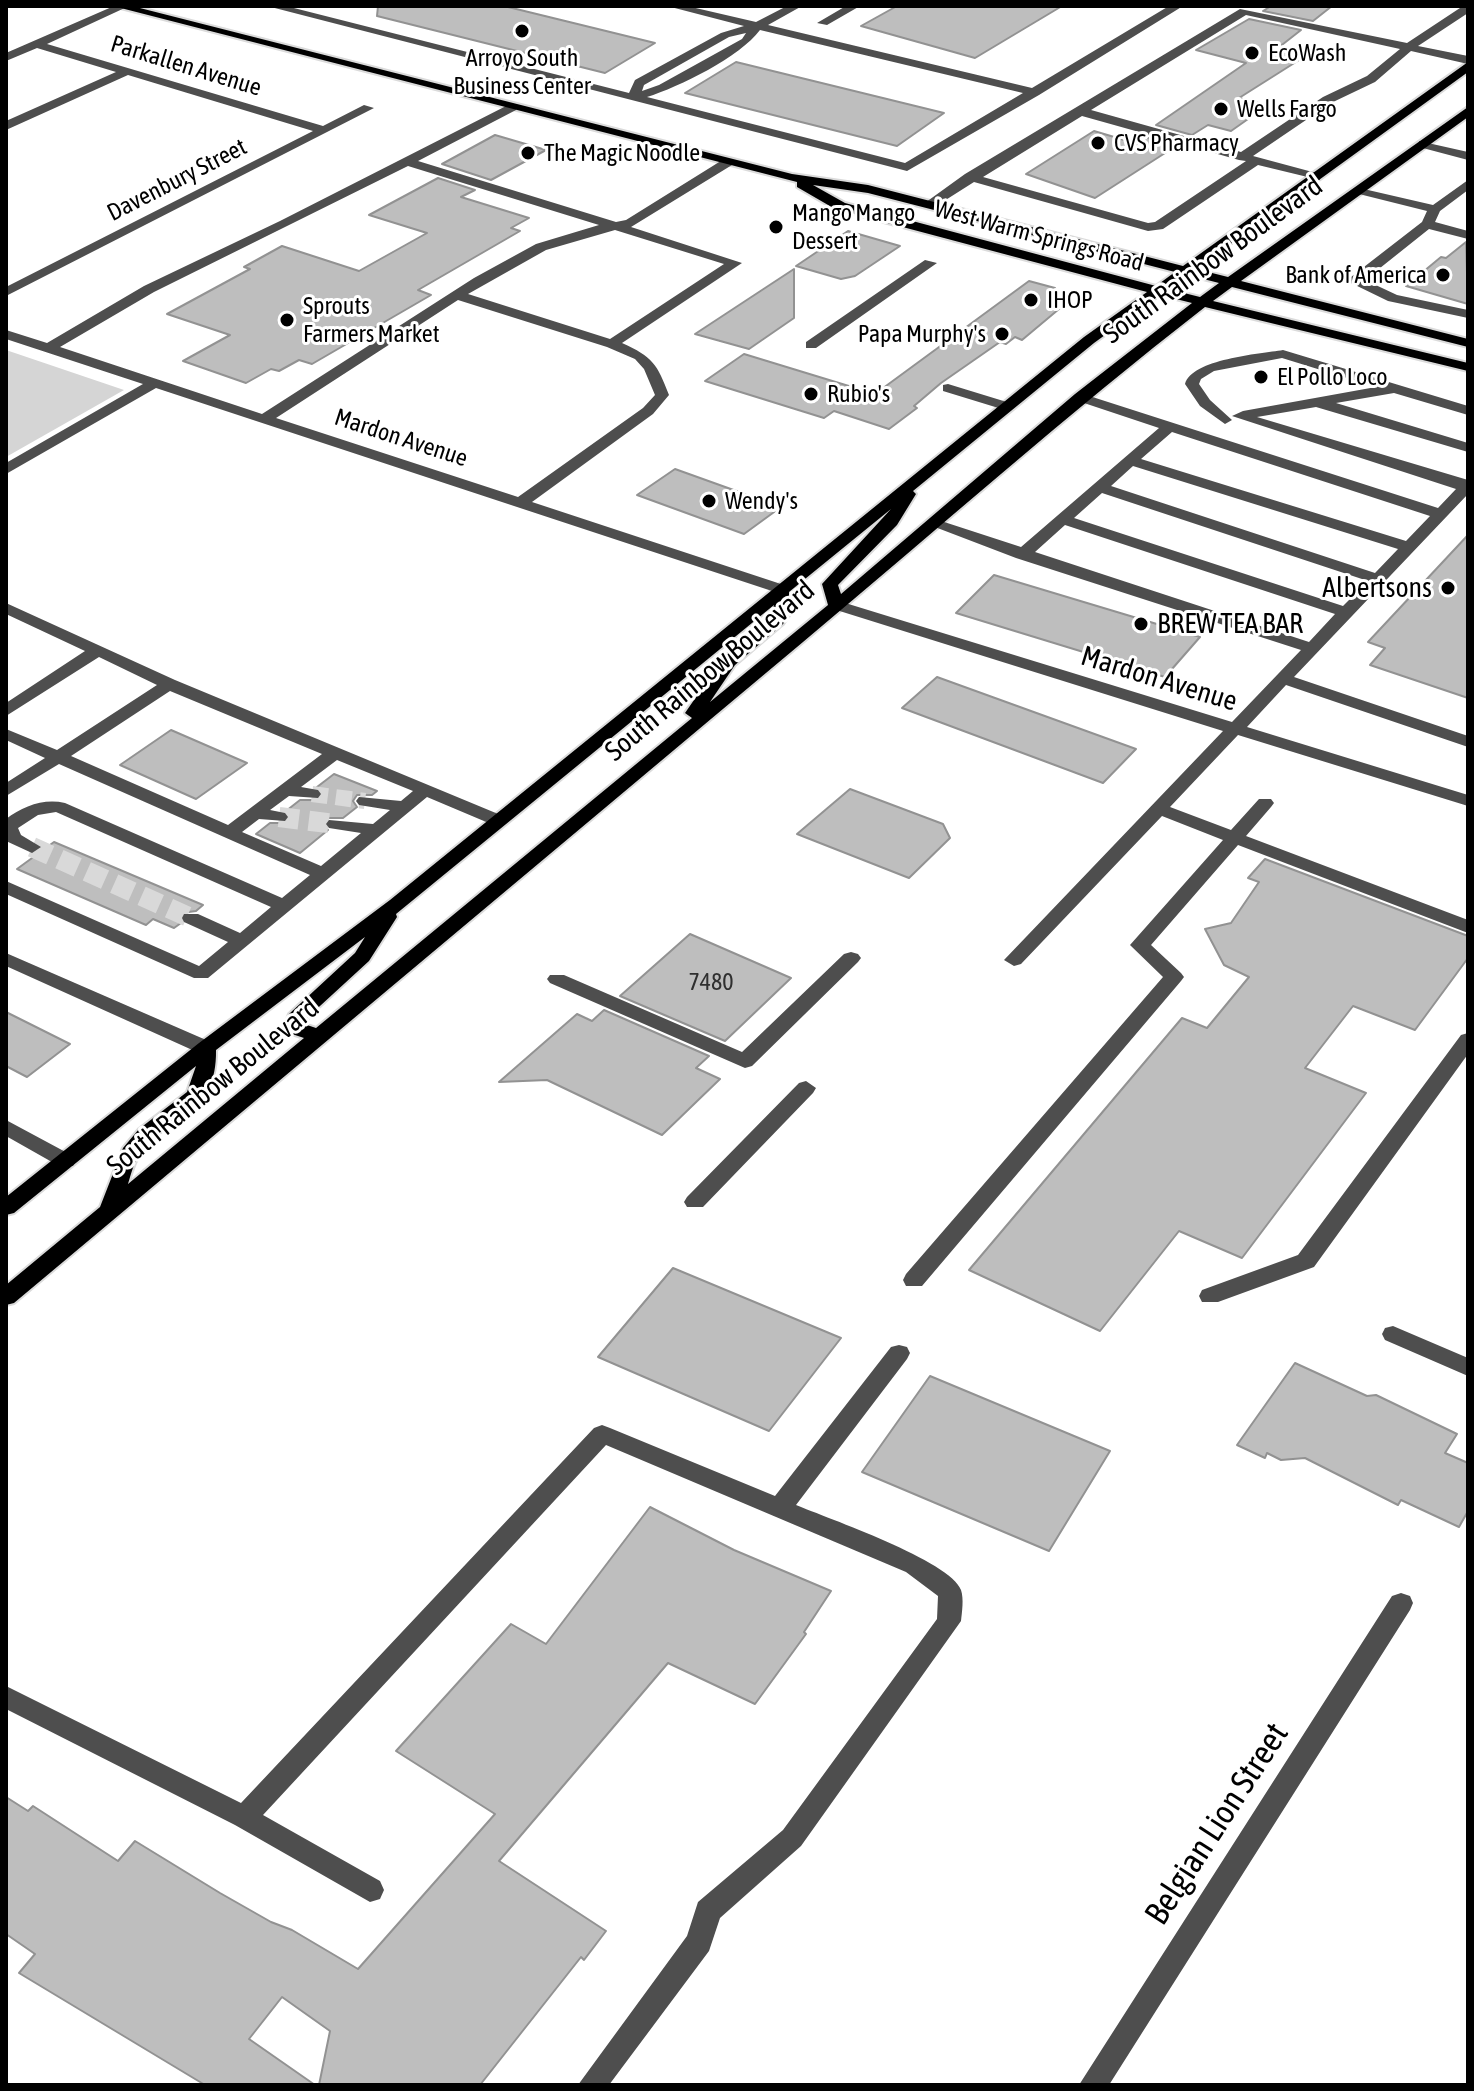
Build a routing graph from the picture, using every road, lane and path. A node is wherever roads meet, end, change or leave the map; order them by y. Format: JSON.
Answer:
{"nodes":[{"id":1,"x":121,"y":6,"type":"edge"},
{"id":2,"x":273,"y":6,"type":"edge"},
{"id":3,"x":673,"y":6,"type":"edge"},
{"id":4,"x":796,"y":6,"type":"edge"},
{"id":5,"x":854,"y":6,"type":"edge"},
{"id":6,"x":1177,"y":6,"type":"edge"},
{"id":7,"x":1244,"y":8,"type":"edge"},
{"id":8,"x":1468,"y":8,"type":"edge"},
{"id":9,"x":823,"y":23,"type":"dead end"},
{"id":10,"x":757,"y":26,"type":"junction"},
{"id":11,"x":36,"y":44,"type":"junction"},
{"id":12,"x":1410,"y":46,"type":"junction"},
{"id":13,"x":6,"y":57,"type":"edge"},
{"id":14,"x":1468,"y":60,"type":"edge"},
{"id":15,"x":1468,"y":66,"type":"edge"},
{"id":16,"x":127,"y":71,"type":"junction"},
{"id":17,"x":1035,"y":92,"type":"junction"},
{"id":18,"x":1468,"y":96,"type":"edge"},
{"id":19,"x":634,"y":97,"type":"junction"},
{"id":20,"x":512,"y":107,"type":"junction"},
{"id":21,"x":368,"y":108,"type":"dead end"},
{"id":22,"x":1079,"y":111,"type":"junction"},
{"id":23,"x":1468,"y":111,"type":"edge"},
{"id":24,"x":6,"y":126,"type":"edge"},
{"id":25,"x":1448,"y":126,"type":"junction"},
{"id":26,"x":323,"y":130,"type":"junction"},
{"id":27,"x":1423,"y":144,"type":"junction"},
{"id":28,"x":1468,"y":156,"type":"edge"},
{"id":29,"x":1249,"y":159,"type":"junction"},
{"id":30,"x":409,"y":162,"type":"junction"},
{"id":31,"x":728,"y":162,"type":"junction"},
{"id":32,"x":969,"y":177,"type":"junction"},
{"id":33,"x":1316,"y":177,"type":"junction"},
{"id":34,"x":792,"y":178,"type":"junction"},
{"id":35,"x":1468,"y":184,"type":"edge"},
{"id":36,"x":1360,"y":190,"type":"junction"},
{"id":37,"x":928,"y":205,"type":"junction"},
{"id":38,"x":1435,"y":209,"type":"junction"},
{"id":39,"x":1427,"y":224,"type":"junction"},
{"id":40,"x":619,"y":225,"type":"junction"},
{"id":41,"x":1468,"y":235,"type":"edge"},
{"id":42,"x":930,"y":263,"type":"dead end"},
{"id":43,"x":1182,"y":271,"type":"junction"},
{"id":44,"x":1228,"y":283,"type":"junction"},
{"id":45,"x":1155,"y":290,"type":"junction"},
{"id":46,"x":6,"y":292,"type":"edge"},
{"id":47,"x":456,"y":295,"type":"junction"},
{"id":48,"x":1202,"y":302,"type":"junction"},
{"id":49,"x":1468,"y":314,"type":"edge"},
{"id":50,"x":6,"y":334,"type":"edge"},
{"id":51,"x":1468,"y":343,"type":"edge"},
{"id":52,"x":612,"y":344,"type":"junction"},
{"id":53,"x":811,"y":345,"type":"dead end"},
{"id":54,"x":49,"y":348,"type":"junction"},
{"id":55,"x":1468,"y":367,"type":"edge"},
{"id":56,"x":155,"y":383,"type":"junction"},
{"id":57,"x":948,"y":388,"type":"dead end"},
{"id":58,"x":1392,"y":389,"type":"junction"},
{"id":59,"x":1080,"y":397,"type":"junction"},
{"id":60,"x":1316,"y":402,"type":"junction"},
{"id":61,"x":1005,"y":406,"type":"junction"},
{"id":62,"x":1468,"y":411,"type":"edge"},
{"id":63,"x":1232,"y":418,"type":"junction"},
{"id":64,"x":264,"y":419,"type":"junction"},
{"id":65,"x":1170,"y":426,"type":"junction"},
{"id":66,"x":1202,"y":436,"type":"junction"},
{"id":67,"x":1468,"y":448,"type":"edge"},
{"id":68,"x":1130,"y":460,"type":"junction"},
{"id":69,"x":6,"y":469,"type":"edge"},
{"id":70,"x":916,"y":480,"type":"junction"},
{"id":71,"x":1467,"y":486,"type":"edge"},
{"id":72,"x":1099,"y":487,"type":"junction"},
{"id":73,"x":520,"y":503,"type":"junction"},
{"id":74,"x":1441,"y":514,"type":"junction"},
{"id":75,"x":1062,"y":519,"type":"junction"},
{"id":76,"x":935,"y":524,"type":"junction"},
{"id":77,"x":1410,"y":547,"type":"junction"},
{"id":78,"x":1022,"y":555,"type":"junction"},
{"id":79,"x":1379,"y":579,"type":"junction"},
{"id":80,"x":781,"y":589,"type":"junction"},
{"id":81,"x":836,"y":605,"type":"junction"},
{"id":82,"x":6,"y":608,"type":"edge"},
{"id":83,"x":1347,"y":613,"type":"junction"},
{"id":84,"x":1313,"y":649,"type":"junction"},
{"id":85,"x":97,"y":651,"type":"junction"},
{"id":86,"x":1284,"y":679,"type":"junction"},
{"id":87,"x":169,"y":684,"type":"junction"},
{"id":88,"x":6,"y":711,"type":"edge"},
{"id":89,"x":1234,"y":730,"type":"junction"},
{"id":90,"x":6,"y":734,"type":"edge"},
{"id":91,"x":678,"y":736,"type":"junction"},
{"id":92,"x":1468,"y":742,"type":"edge"},
{"id":93,"x":333,"y":754,"type":"junction"},
{"id":94,"x":58,"y":758,"type":"junction"},
{"id":95,"x":285,"y":790,"type":"junction"},
{"id":96,"x":6,"y":791,"type":"edge"},
{"id":97,"x":424,"y":791,"type":"junction"},
{"id":98,"x":312,"y":794,"type":"tunnel mouth"},
{"id":99,"x":365,"y":801,"type":"tunnel mouth"},
{"id":100,"x":1468,"y":801,"type":"edge"},
{"id":101,"x":1265,"y":803,"type":"dead end"},
{"id":102,"x":405,"y":807,"type":"junction"},
{"id":103,"x":1159,"y":809,"type":"junction"},
{"id":104,"x":254,"y":813,"type":"junction"},
{"id":105,"x":279,"y":817,"type":"tunnel mouth"},
{"id":106,"x":497,"y":820,"type":"junction"},
{"id":107,"x":335,"y":824,"type":"tunnel mouth"},
{"id":108,"x":377,"y":830,"type":"junction"},
{"id":109,"x":229,"y":833,"type":"junction"},
{"id":110,"x":1234,"y":838,"type":"junction"},
{"id":111,"x":32,"y":847,"type":"tunnel mouth"},
{"id":112,"x":323,"y":874,"type":"junction"},
{"id":113,"x":6,"y":887,"type":"edge"},
{"id":114,"x":397,"y":904,"type":"junction"},
{"id":115,"x":284,"y":906,"type":"junction"},
{"id":116,"x":191,"y":918,"type":"tunnel mouth"},
{"id":117,"x":1468,"y":927,"type":"edge"},
{"id":118,"x":242,"y":941,"type":"junction"},
{"id":119,"x":851,"y":958,"type":"dead end"},
{"id":120,"x":6,"y":959,"type":"edge"},
{"id":121,"x":1014,"y":960,"type":"dead end"},
{"id":122,"x":557,"y":979,"type":"dead end"},
{"id":123,"x":321,"y":1038,"type":"junction"},
{"id":124,"x":1468,"y":1040,"type":"edge"},
{"id":125,"x":206,"y":1048,"type":"junction"},
{"id":126,"x":806,"y":1088,"type":"dead end"},
{"id":127,"x":6,"y":1127,"type":"edge"},
{"id":128,"x":66,"y":1161,"type":"junction"},
{"id":129,"x":695,"y":1202,"type":"dead end"},
{"id":130,"x":6,"y":1208,"type":"edge"},
{"id":131,"x":109,"y":1211,"type":"junction"},
{"id":132,"x":914,"y":1280,"type":"dead end"},
{"id":133,"x":1210,"y":1296,"type":"dead end"},
{"id":134,"x":6,"y":1297,"type":"edge"},
{"id":135,"x":1393,"y":1334,"type":"dead end"},
{"id":136,"x":899,"y":1353,"type":"dead end"},
{"id":137,"x":1468,"y":1368,"type":"edge"},
{"id":138,"x":780,"y":1508,"type":"junction"},
{"id":139,"x":1401,"y":1603,"type":"dead end"},
{"id":140,"x":6,"y":1697,"type":"edge"},
{"id":141,"x":244,"y":1817,"type":"junction"},
{"id":142,"x":370,"y":1890,"type":"dead end"},
{"id":143,"x":592,"y":2085,"type":"edge"},
{"id":144,"x":1093,"y":2085,"type":"edge"}],
"edges":[{"from":1,"to":11,"type":"street"},
{"from":1,"to":20,"type":"main road","name":"West Warm Springs Road"},
{"from":2,"to":19,"type":"street"},
{"from":3,"to":10,"type":"street"},
{"from":4,"to":10,"type":"street"},
{"from":5,"to":9,"type":"street"},
{"from":6,"to":17,"type":"street"},
{"from":7,"to":12,"type":"street"},
{"from":7,"to":22,"type":"street"},
{"from":8,"to":12,"type":"street"},
{"from":10,"to":17,"type":"street"},
{"from":10,"to":19,"type":"street"},
{"from":11,"to":13,"type":"street"},
{"from":11,"to":16,"type":"street","name":"Parkallen Avenue"},
{"from":12,"to":14,"type":"street"},
{"from":12,"to":29,"type":"street"},
{"from":15,"to":33,"type":"main road","name":"South Rainbow Boulevard"},
{"from":16,"to":24,"type":"street"},
{"from":16,"to":26,"type":"street","name":"Parkallen Avenue"},
{"from":17,"to":19,"type":"street"},
{"from":18,"to":25,"type":"main road"},
{"from":20,"to":30,"type":"street"},
{"from":20,"to":31,"type":"main road","name":"West Warm Springs Road"},
{"from":21,"to":26,"type":"street","name":"Davenbury Street"},
{"from":22,"to":29,"type":"street"},
{"from":22,"to":32,"type":"street"},
{"from":23,"to":25,"type":"main road","name":"South Rainbow Boulevard"},
{"from":25,"to":27,"type":"main road","name":"South Rainbow Boulevard"},
{"from":26,"to":46,"type":"street","name":"Davenbury Street"},
{"from":27,"to":28,"type":"street"},
{"from":27,"to":36,"type":"main road","name":"South Rainbow Boulevard"},
{"from":29,"to":32,"type":"street"},
{"from":29,"to":33,"type":"street"},
{"from":30,"to":40,"type":"street"},
{"from":30,"to":54,"type":"street"},
{"from":31,"to":34,"type":"main road","name":"West Warm Springs Road"},
{"from":31,"to":40,"type":"street"},
{"from":32,"to":37,"type":"street"},
{"from":33,"to":43,"type":"main road","name":"South Rainbow Boulevard"},
{"from":34,"to":37,"type":"main road","name":"West Warm Springs Road"},
{"from":34,"to":45,"type":"main road","name":"West Warm Springs Road"},
{"from":35,"to":38,"type":"street"},
{"from":36,"to":38,"type":"street"},
{"from":36,"to":44,"type":"main road","name":"South Rainbow Boulevard"},
{"from":37,"to":43,"type":"main road","name":"West Warm Springs Road"},
{"from":38,"to":39,"type":"street"},
{"from":39,"to":41,"type":"street"},
{"from":39,"to":49,"type":"street"},
{"from":40,"to":47,"type":"street"},
{"from":40,"to":52,"type":"street"},
{"from":42,"to":53,"type":"street"},
{"from":43,"to":44,"type":"main road","name":"West Warm Springs Road"},
{"from":43,"to":45,"type":"main road","name":"South Rainbow Boulevard"},
{"from":44,"to":48,"type":"main road","name":"South Rainbow Boulevard"},
{"from":44,"to":51,"type":"main road","name":"West Warm Springs Road"},
{"from":45,"to":48,"type":"main road","name":"West Warm Springs Road"},
{"from":45,"to":61,"type":"main road","name":"South Rainbow Boulevard"},
{"from":47,"to":52,"type":"street"},
{"from":47,"to":64,"type":"street"},
{"from":48,"to":55,"type":"main road","name":"West Warm Springs Road"},
{"from":48,"to":59,"type":"main road","name":"South Rainbow Boulevard"},
{"from":50,"to":54,"type":"street","name":"Mardon Avenue"},
{"from":52,"to":73,"type":"street"},
{"from":54,"to":56,"type":"street","name":"Mardon Avenue"},
{"from":56,"to":64,"type":"street","name":"Mardon Avenue"},
{"from":56,"to":69,"type":"street"},
{"from":57,"to":61,"type":"street"},
{"from":58,"to":60,"type":"street"},
{"from":58,"to":62,"type":"street"},
{"from":58,"to":63,"type":"street"},
{"from":59,"to":65,"type":"street"},
{"from":59,"to":76,"type":"main road","name":"South Rainbow Boulevard"},
{"from":60,"to":63,"type":"street"},
{"from":60,"to":67,"type":"street"},
{"from":61,"to":70,"type":"main road","name":"South Rainbow Boulevard"},
{"from":63,"to":66,"type":"street"},
{"from":63,"to":71,"type":"street"},
{"from":64,"to":73,"type":"street","name":"Mardon Avenue"},
{"from":65,"to":66,"type":"street"},
{"from":65,"to":68,"type":"street"},
{"from":66,"to":74,"type":"street"},
{"from":68,"to":72,"type":"street"},
{"from":68,"to":77,"type":"street"},
{"from":70,"to":80,"type":"main road","name":"South Rainbow Boulevard"},
{"from":70,"to":81,"type":"main road"},
{"from":71,"to":74,"type":"street"},
{"from":72,"to":75,"type":"street"},
{"from":72,"to":79,"type":"street"},
{"from":73,"to":80,"type":"street","name":"Mardon Avenue"},
{"from":74,"to":77,"type":"street"},
{"from":75,"to":78,"type":"street"},
{"from":75,"to":83,"type":"street"},
{"from":76,"to":78,"type":"street"},
{"from":76,"to":81,"type":"main road","name":"South Rainbow Boulevard"},
{"from":77,"to":79,"type":"street"},
{"from":78,"to":84,"type":"street"},
{"from":79,"to":83,"type":"street"},
{"from":80,"to":91,"type":"main road"},
{"from":80,"to":106,"type":"main road","name":"South Rainbow Boulevard"},
{"from":81,"to":89,"type":"street","name":"Mardon Avenue"},
{"from":81,"to":91,"type":"main road","name":"South Rainbow Boulevard"},
{"from":82,"to":85,"type":"street"},
{"from":83,"to":84,"type":"street"},
{"from":84,"to":86,"type":"street"},
{"from":85,"to":87,"type":"street"},
{"from":85,"to":88,"type":"street"},
{"from":86,"to":89,"type":"street"},
{"from":86,"to":92,"type":"street"},
{"from":87,"to":93,"type":"street"},
{"from":87,"to":94,"type":"street"},
{"from":89,"to":100,"type":"street","name":"Mardon Avenue"},
{"from":89,"to":103,"type":"street"},
{"from":90,"to":94,"type":"street"},
{"from":91,"to":123,"type":"main road","name":"South Rainbow Boulevard"},
{"from":93,"to":95,"type":"street"},
{"from":93,"to":97,"type":"street"},
{"from":94,"to":96,"type":"street"},
{"from":94,"to":109,"type":"street"},
{"from":95,"to":98,"type":"street"},
{"from":95,"to":104,"type":"street"},
{"from":97,"to":102,"type":"street"},
{"from":97,"to":106,"type":"street"},
{"from":99,"to":102,"type":"street"},
{"from":101,"to":110,"type":"street"},
{"from":102,"to":108,"type":"street"},
{"from":103,"to":110,"type":"street"},
{"from":103,"to":121,"type":"street"},
{"from":104,"to":105,"type":"street"},
{"from":104,"to":109,"type":"street"},
{"from":106,"to":114,"type":"main road","name":"South Rainbow Boulevard"},
{"from":107,"to":108,"type":"street"},
{"from":108,"to":112,"type":"street"},
{"from":109,"to":112,"type":"street"},
{"from":110,"to":117,"type":"street"},
{"from":110,"to":132,"type":"street"},
{"from":111,"to":115,"type":"street"},
{"from":112,"to":115,"type":"street"},
{"from":113,"to":118,"type":"street"},
{"from":114,"to":123,"type":"main road"},
{"from":114,"to":125,"type":"main road","name":"South Rainbow Boulevard"},
{"from":115,"to":118,"type":"street"},
{"from":116,"to":118,"type":"street"},
{"from":119,"to":122,"type":"street"},
{"from":120,"to":125,"type":"street"},
{"from":123,"to":131,"type":"main road","name":"South Rainbow Boulevard"},
{"from":124,"to":133,"type":"street"},
{"from":125,"to":128,"type":"main road","name":"South Rainbow Boulevard"},
{"from":125,"to":131,"type":"main road"},
{"from":126,"to":129,"type":"street"},
{"from":127,"to":128,"type":"street"},
{"from":128,"to":130,"type":"main road","name":"South Rainbow Boulevard"},
{"from":131,"to":134,"type":"main road","name":"South Rainbow Boulevard"},
{"from":135,"to":137,"type":"street"},
{"from":136,"to":138,"type":"street"},
{"from":138,"to":141,"type":"street"},
{"from":138,"to":143,"type":"street"},
{"from":139,"to":144,"type":"street","name":"Belgian Lion Street"},
{"from":140,"to":141,"type":"street"},
{"from":141,"to":142,"type":"street"}]}
